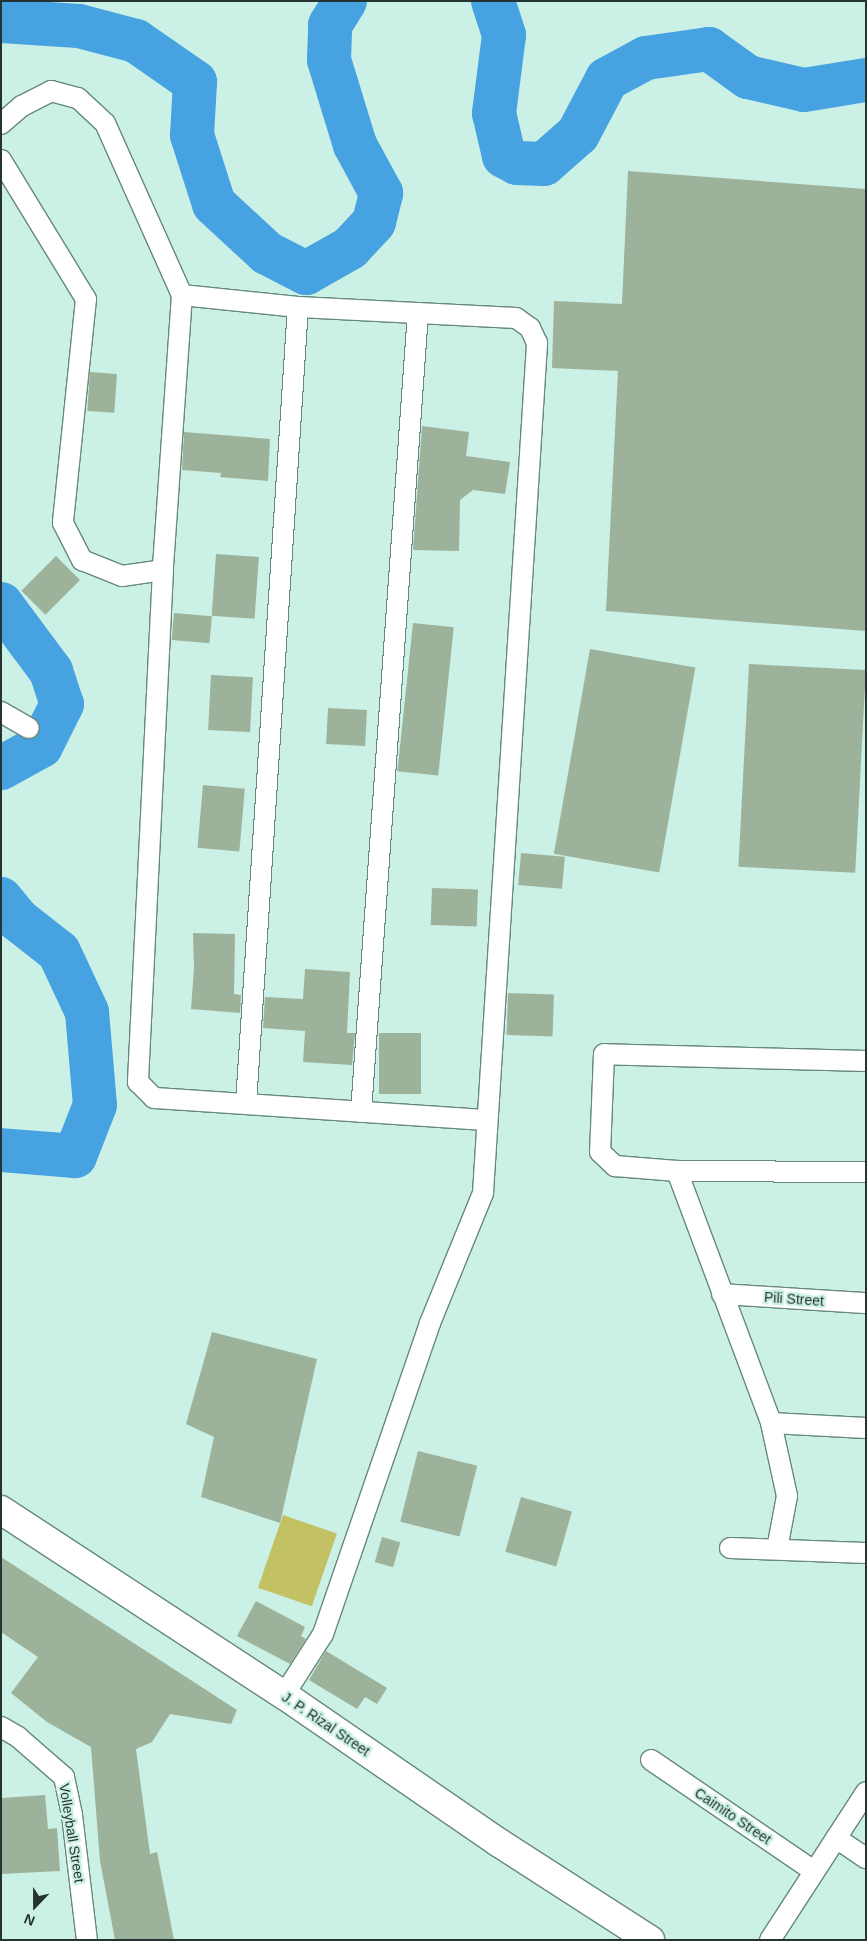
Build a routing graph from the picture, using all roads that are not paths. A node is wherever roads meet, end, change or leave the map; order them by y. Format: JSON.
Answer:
{"nodes":[{"id":1,"x":1,"y":124,"type":"edge"},
{"id":2,"x":1,"y":160,"type":"edge"},
{"id":3,"x":182,"y":295,"type":"junction"},
{"id":4,"x":298,"y":307,"type":"junction"},
{"id":5,"x":418,"y":313,"type":"junction"},
{"id":6,"x":163,"y":570,"type":"junction"},
{"id":7,"x":1,"y":712,"type":"edge"},
{"id":8,"x":29,"y":728,"type":"dead end"},
{"id":9,"x":866,"y":1061,"type":"edge"},
{"id":10,"x":246,"y":1104,"type":"junction"},
{"id":11,"x":361,"y":1112,"type":"junction"},
{"id":12,"x":486,"y":1120,"type":"junction"},
{"id":13,"x":677,"y":1171,"type":"junction"},
{"id":14,"x":866,"y":1172,"type":"edge"},
{"id":15,"x":722,"y":1294,"type":"junction"},
{"id":16,"x":866,"y":1303,"type":"edge"},
{"id":17,"x":771,"y":1422,"type":"junction"},
{"id":18,"x":866,"y":1428,"type":"edge"},
{"id":19,"x":1,"y":1510,"type":"edge"},
{"id":20,"x":730,"y":1548,"type":"dead end"},
{"id":21,"x":777,"y":1549,"type":"junction"},
{"id":22,"x":866,"y":1553,"type":"edge"},
{"id":23,"x":284,"y":1696,"type":"junction"},
{"id":24,"x":1,"y":1727,"type":"edge"},
{"id":25,"x":651,"y":1760,"type":"dead end"},
{"id":26,"x":866,"y":1792,"type":"edge"},
{"id":27,"x":836,"y":1838,"type":"junction"},
{"id":28,"x":866,"y":1858,"type":"edge"},
{"id":29,"x":814,"y":1871,"type":"junction"},
{"id":30,"x":87,"y":1940,"type":"edge"},
{"id":31,"x":650,"y":1940,"type":"edge"},
{"id":32,"x":770,"y":1940,"type":"edge"}],
"edges":[{"from":1,"to":3,"type":"street"},
{"from":2,"to":6,"type":"street"},
{"from":3,"to":4,"type":"street"},
{"from":3,"to":6,"type":"street"},
{"from":4,"to":5,"type":"street"},
{"from":4,"to":10,"type":"street"},
{"from":5,"to":11,"type":"street"},
{"from":5,"to":12,"type":"street"},
{"from":6,"to":10,"type":"street"},
{"from":7,"to":8,"type":"street"},
{"from":9,"to":13,"type":"street"},
{"from":10,"to":11,"type":"street"},
{"from":11,"to":12,"type":"street"},
{"from":12,"to":23,"type":"street"},
{"from":13,"to":14,"type":"street"},
{"from":13,"to":15,"type":"street"},
{"from":15,"to":16,"type":"street","name":"Pili Street"},
{"from":15,"to":17,"type":"street"},
{"from":17,"to":18,"type":"street"},
{"from":17,"to":21,"type":"street"},
{"from":19,"to":23,"type":"main road","name":"J. P. Rizal Street"},
{"from":20,"to":21,"type":"street"},
{"from":21,"to":22,"type":"street"},
{"from":23,"to":31,"type":"main road","name":"J. P. Rizal Street"},
{"from":24,"to":30,"type":"street","name":"Volleyball Street"},
{"from":25,"to":29,"type":"street","name":"Caimito Street"},
{"from":26,"to":27,"type":"street"},
{"from":27,"to":28,"type":"street"},
{"from":27,"to":29,"type":"street"},
{"from":29,"to":32,"type":"street"}]}
